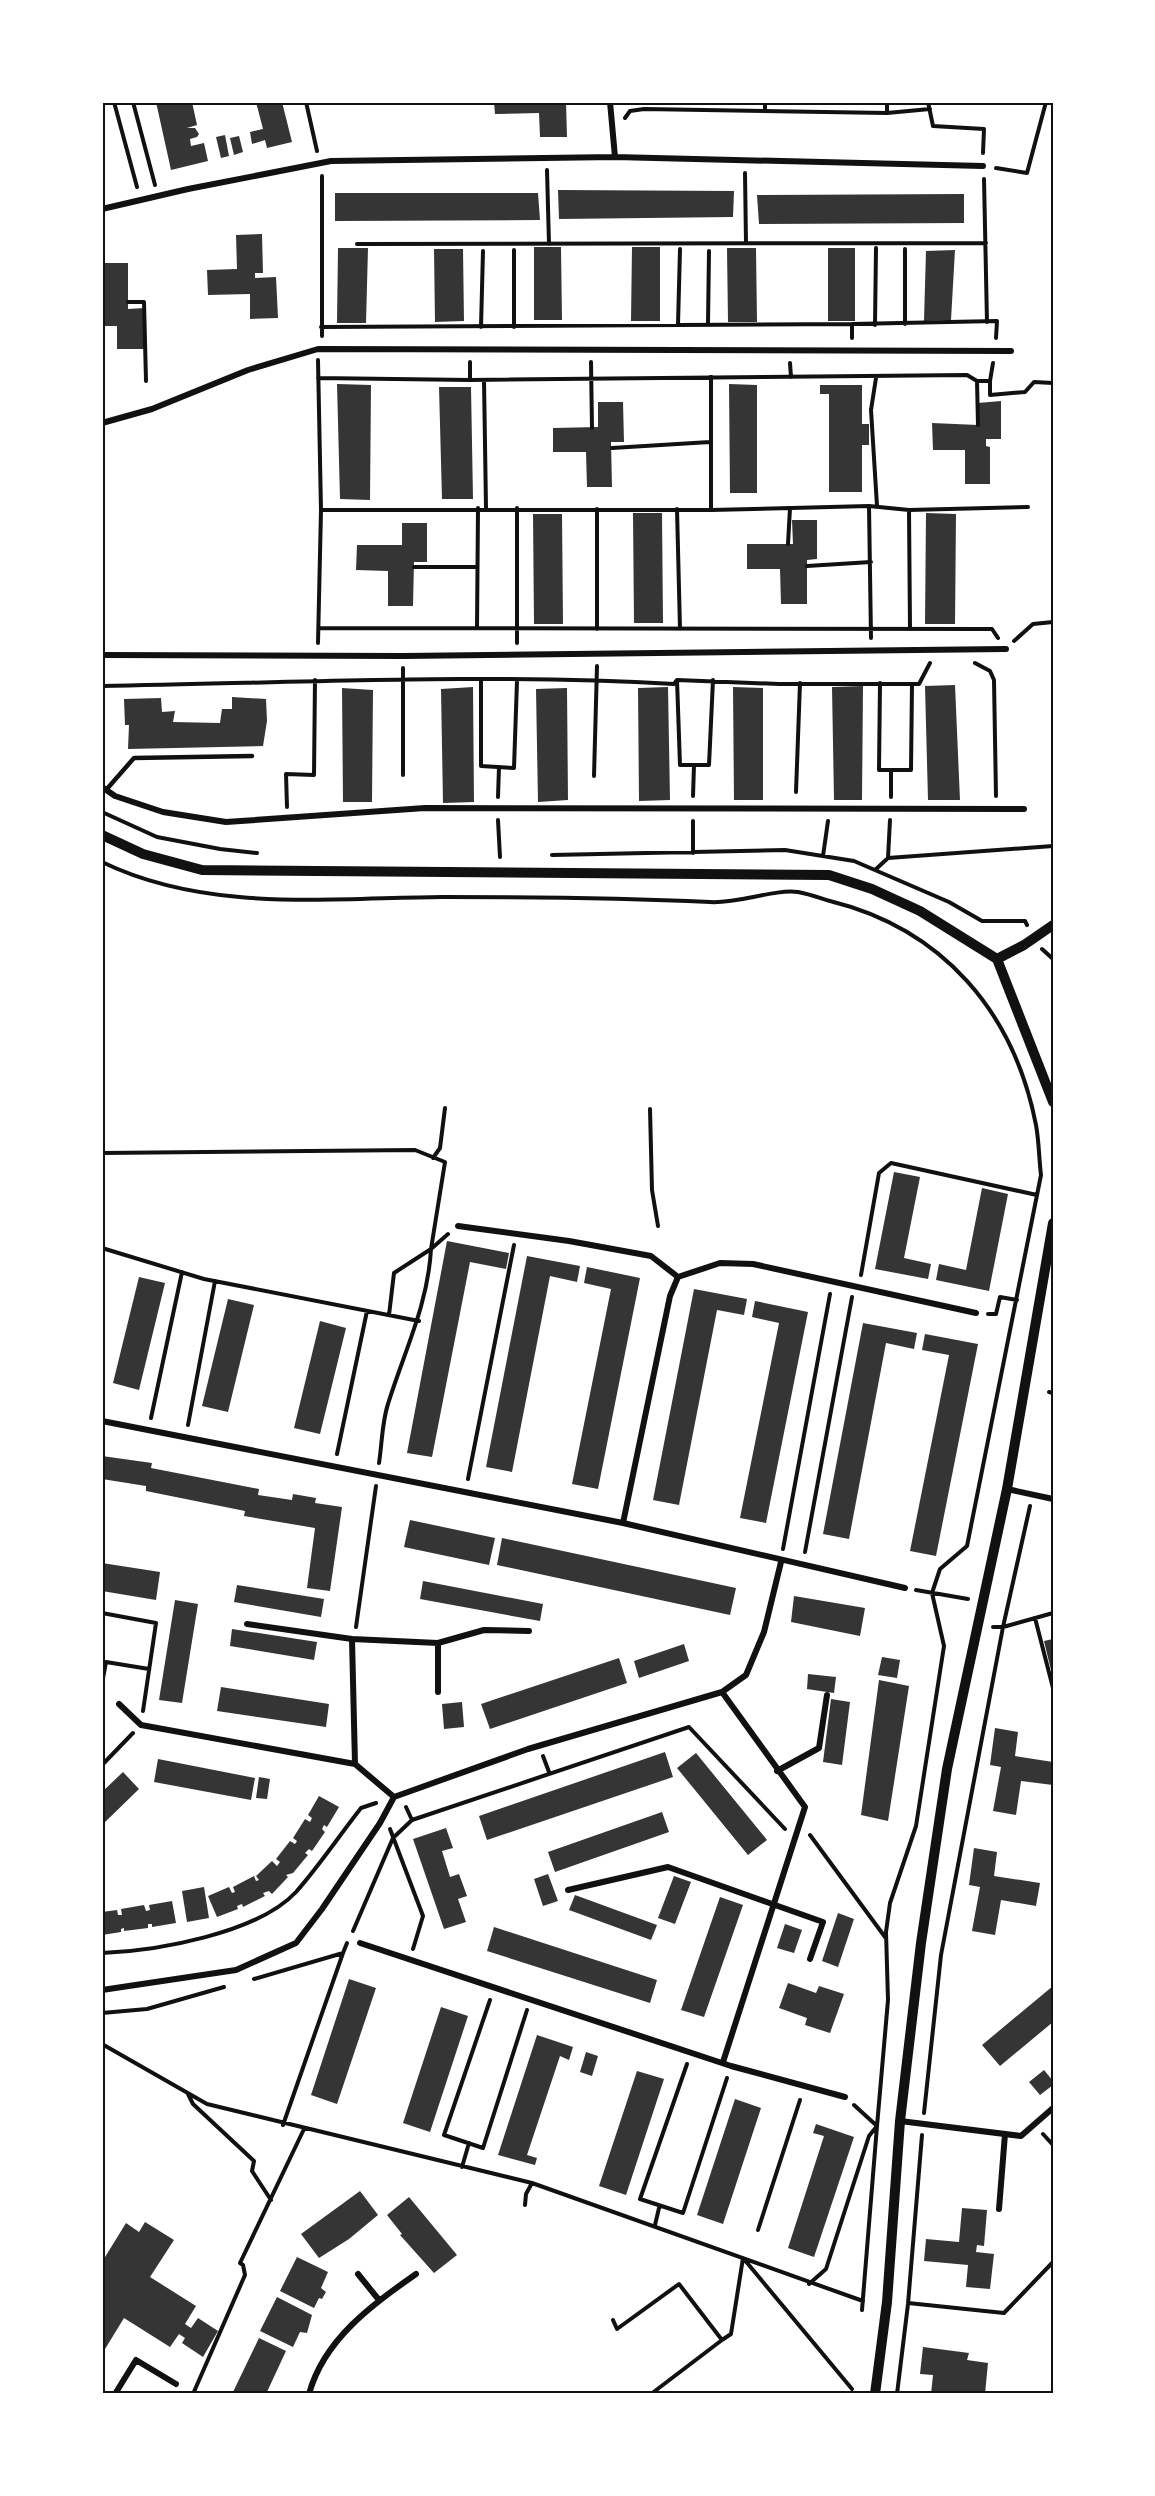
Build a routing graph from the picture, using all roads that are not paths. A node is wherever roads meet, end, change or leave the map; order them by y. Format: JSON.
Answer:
{"nodes":[{"id":1,"x":610,"y":102,"type":"edge"},
{"id":2,"x":615,"y":157,"type":"junction"},
{"id":3,"x":983,"y":166,"type":"road end"},
{"id":4,"x":102,"y":208,"type":"edge"},
{"id":5,"x":1011,"y":351,"type":"dead end"},
{"id":6,"x":102,"y":423,"type":"edge"},
{"id":7,"x":1006,"y":649,"type":"road end"},
{"id":8,"x":102,"y":655,"type":"edge"},
{"id":9,"x":252,"y":756,"type":"dead end"},
{"id":10,"x":104,"y":788,"type":"edge"},
{"id":11,"x":1024,"y":809,"type":"dead end"},
{"id":12,"x":102,"y":835,"type":"edge"},
{"id":13,"x":1053,"y":925,"type":"edge"},
{"id":14,"x":997,"y":959,"type":"junction"},
{"id":15,"x":1053,"y":1102,"type":"edge"},
{"id":16,"x":1053,"y":1223,"type":"edge"},
{"id":17,"x":458,"y":1226,"type":"road end"},
{"id":18,"x":678,"y":1277,"type":"junction"},
{"id":19,"x":976,"y":1313,"type":"road end"},
{"id":20,"x":102,"y":1421,"type":"edge"},
{"id":21,"x":1007,"y":1490,"type":"junction"},
{"id":22,"x":1053,"y":1499,"type":"edge"},
{"id":23,"x":622,"y":1523,"type":"junction"},
{"id":24,"x":781,"y":1562,"type":"junction"},
{"id":25,"x":905,"y":1588,"type":"road end"},
{"id":26,"x":247,"y":1624,"type":"dead end"},
{"id":27,"x":529,"y":1631,"type":"dead end"},
{"id":28,"x":352,"y":1639,"type":"junction"},
{"id":29,"x":438,"y":1643,"type":"junction"},
{"id":30,"x":438,"y":1692,"type":"dead end"},
{"id":31,"x":722,"y":1692,"type":"junction"},
{"id":32,"x":827,"y":1695,"type":"dead end"},
{"id":33,"x":119,"y":1704,"type":"dead end"},
{"id":34,"x":355,"y":1764,"type":"junction"},
{"id":35,"x":777,"y":1771,"type":"junction"},
{"id":36,"x":394,"y":1797,"type":"junction"},
{"id":37,"x":568,"y":1890,"type":"dead end"},
{"id":38,"x":773,"y":1904,"type":"junction"},
{"id":39,"x":360,"y":1943,"type":"dead end"},
{"id":40,"x":810,"y":1959,"type":"dead end"},
{"id":41,"x":102,"y":1990,"type":"edge"},
{"id":42,"x":723,"y":2062,"type":"junction"},
{"id":43,"x":845,"y":2097,"type":"road end"},
{"id":44,"x":1053,"y":2108,"type":"edge"},
{"id":45,"x":900,"y":2121,"type":"junction"},
{"id":46,"x":1005,"y":2134,"type":"junction"},
{"id":47,"x":999,"y":2209,"type":"dead end"},
{"id":48,"x":358,"y":2274,"type":"dead end"},
{"id":49,"x":416,"y":2274,"type":"dead end"},
{"id":50,"x":379,"y":2300,"type":"junction"},
{"id":51,"x":176,"y":2384,"type":"dead end"},
{"id":52,"x":115,"y":2394,"type":"edge"},
{"id":53,"x":309,"y":2394,"type":"edge"},
{"id":54,"x":875,"y":2394,"type":"edge"}],
"edges":[{"from":1,"to":2,"type":"street"},
{"from":2,"to":3,"type":"street"},
{"from":2,"to":4,"type":"street"},
{"from":5,"to":6,"type":"street"},
{"from":7,"to":8,"type":"street"},
{"from":9,"to":10,"type":"lane"},
{"from":10,"to":11,"type":"street"},
{"from":12,"to":14,"type":"street"},
{"from":13,"to":14,"type":"street"},
{"from":14,"to":15,"type":"street"},
{"from":16,"to":21,"type":"street"},
{"from":17,"to":18,"type":"street"},
{"from":18,"to":19,"type":"street"},
{"from":18,"to":23,"type":"street"},
{"from":20,"to":23,"type":"street"},
{"from":21,"to":22,"type":"street"},
{"from":21,"to":45,"type":"street"},
{"from":23,"to":24,"type":"street"},
{"from":24,"to":25,"type":"street"},
{"from":24,"to":31,"type":"street"},
{"from":26,"to":28,"type":"street"},
{"from":27,"to":29,"type":"street"},
{"from":28,"to":29,"type":"street"},
{"from":28,"to":34,"type":"street"},
{"from":29,"to":30,"type":"street"},
{"from":31,"to":35,"type":"street"},
{"from":31,"to":36,"type":"street"},
{"from":32,"to":35,"type":"street"},
{"from":33,"to":34,"type":"street"},
{"from":34,"to":36,"type":"street"},
{"from":35,"to":38,"type":"street"},
{"from":36,"to":41,"type":"street"},
{"from":37,"to":38,"type":"street"},
{"from":38,"to":40,"type":"street"},
{"from":38,"to":42,"type":"street"},
{"from":39,"to":42,"type":"street"},
{"from":42,"to":43,"type":"street"},
{"from":44,"to":46,"type":"street"},
{"from":45,"to":46,"type":"street"},
{"from":45,"to":54,"type":"street"},
{"from":46,"to":47,"type":"street"},
{"from":48,"to":50,"type":"street"},
{"from":49,"to":50,"type":"street"},
{"from":50,"to":53,"type":"street"},
{"from":51,"to":52,"type":"street"}]}
